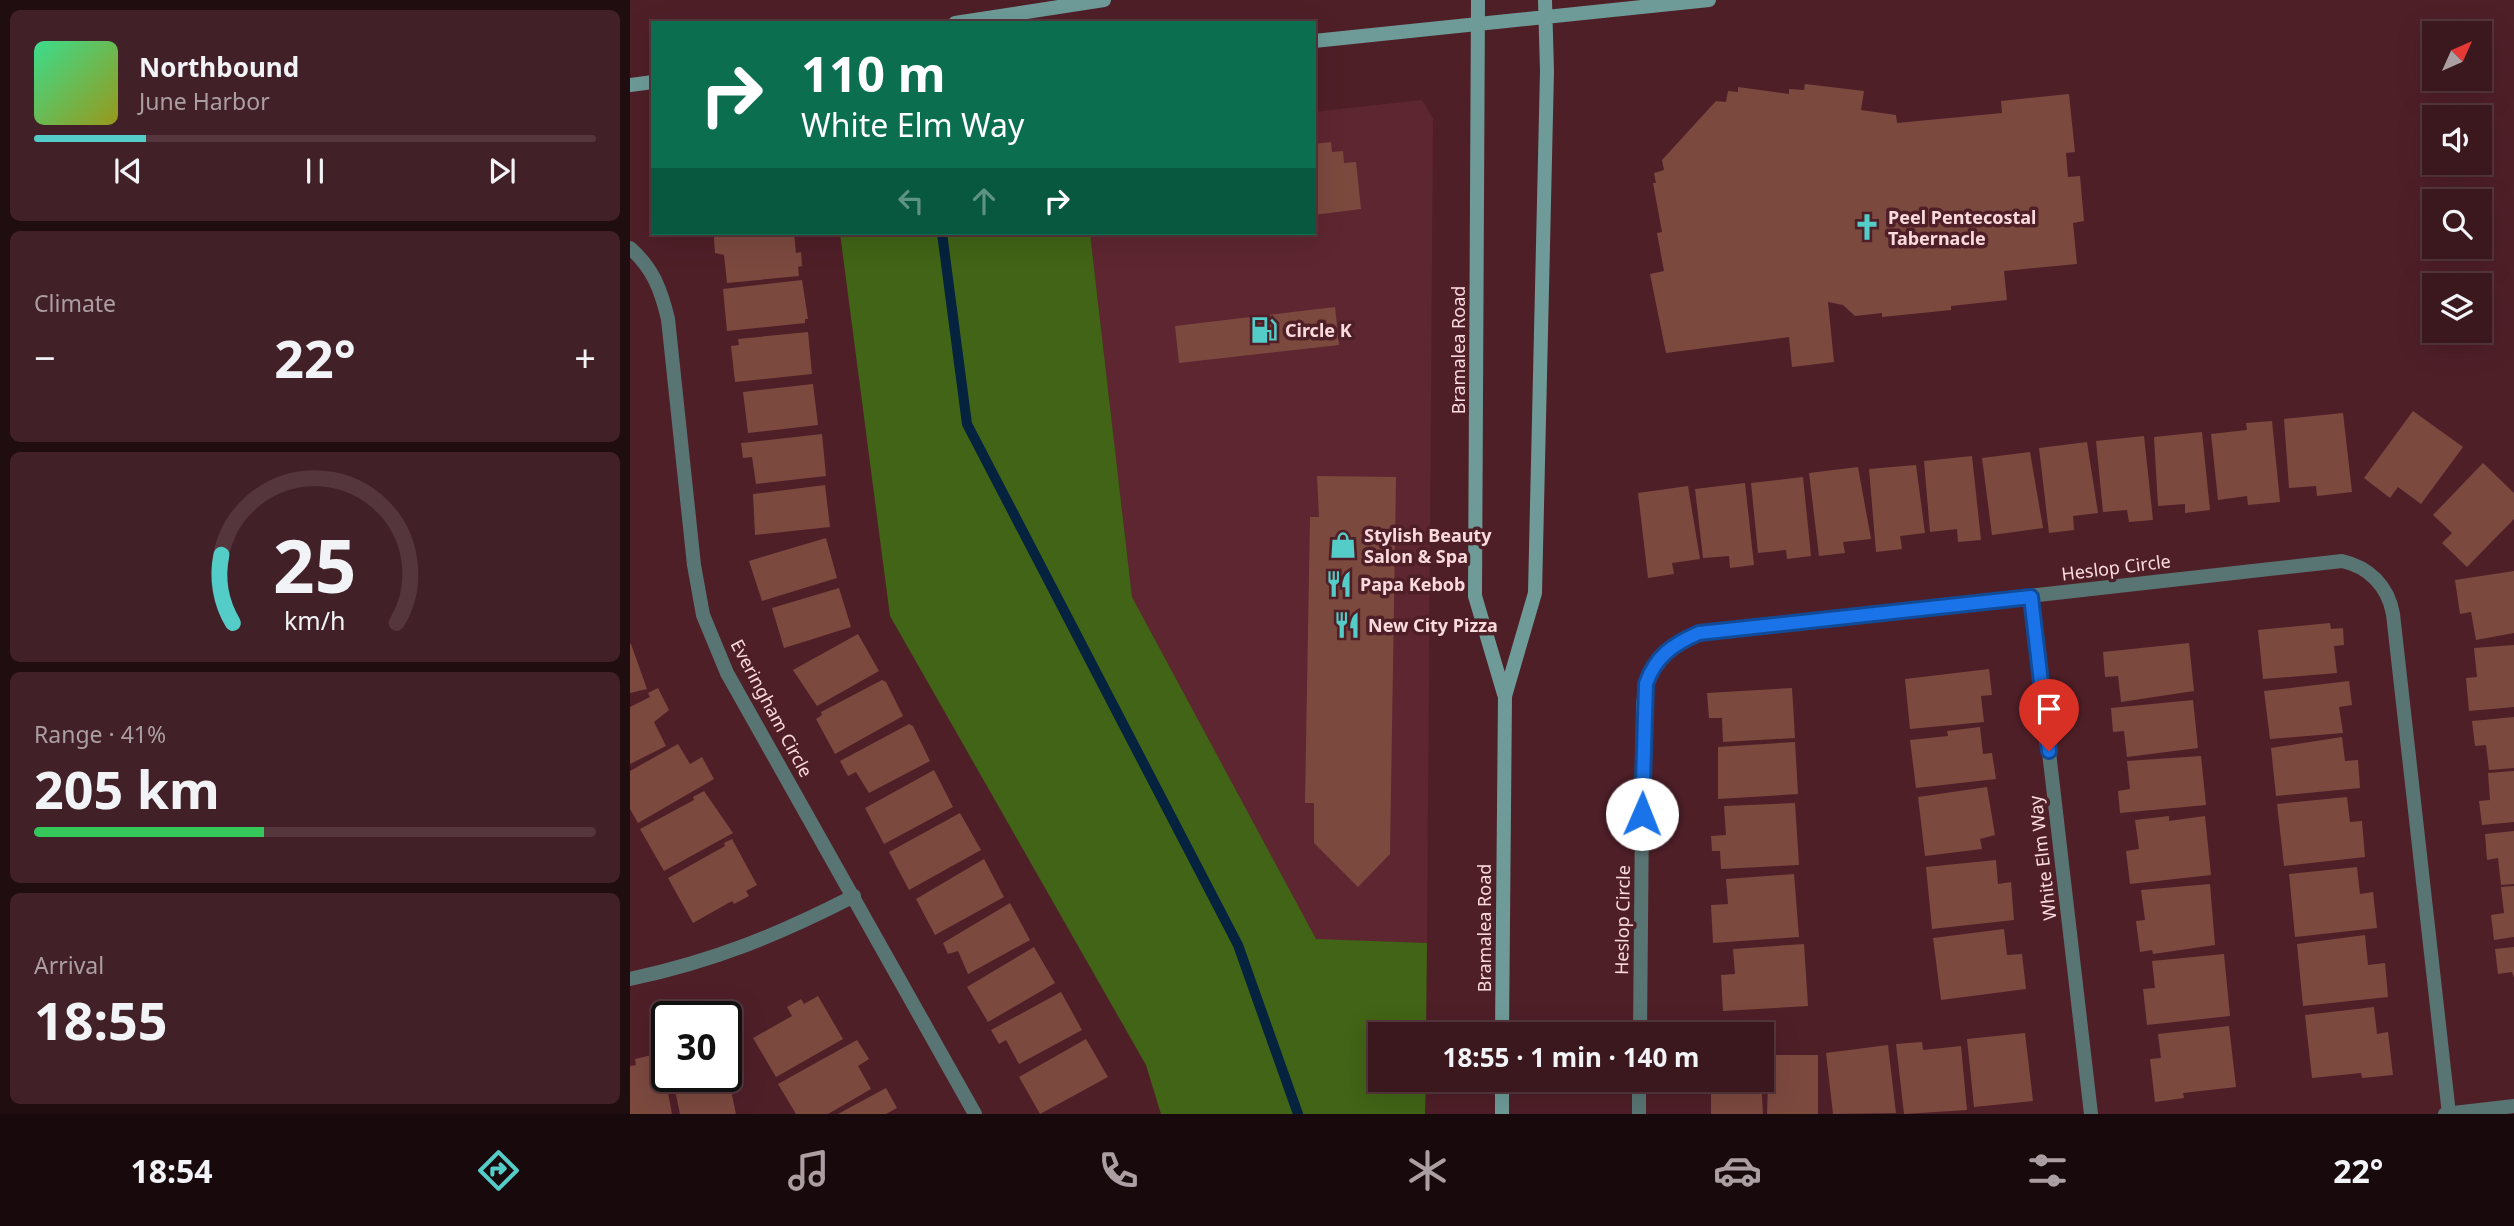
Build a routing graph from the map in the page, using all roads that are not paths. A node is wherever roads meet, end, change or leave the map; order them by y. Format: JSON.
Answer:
{"nodes":[{"id":1,"x":1104,"y":0,"type":"edge"},
{"id":2,"x":1478,"y":0,"type":"edge"},
{"id":3,"x":1545,"y":0,"type":"edge"},
{"id":4,"x":1709,"y":0,"type":"edge"},
{"id":5,"x":1545,"y":18,"type":"junction"},
{"id":6,"x":968,"y":21,"type":"edge"},
{"id":7,"x":1478,"y":26,"type":"junction"},
{"id":8,"x":1316,"y":41,"type":"edge"},
{"id":9,"x":651,"y":82,"type":"edge"},
{"id":10,"x":630,"y":85,"type":"edge"},
{"id":11,"x":630,"y":248,"type":"edge"},
{"id":12,"x":2031,"y":597,"type":"junction"},
{"id":13,"x":1505,"y":696,"type":"junction"},
{"id":14,"x":854,"y":896,"type":"junction"},
{"id":15,"x":630,"y":979,"type":"edge"},
{"id":16,"x":1502,"y":1022,"type":"edge"},
{"id":17,"x":1640,"y":1022,"type":"edge"},
{"id":18,"x":1502,"y":1092,"type":"edge"},
{"id":19,"x":1639,"y":1092,"type":"edge"},
{"id":20,"x":2514,"y":1106,"type":"edge"},
{"id":21,"x":975,"y":1114,"type":"edge"},
{"id":22,"x":1502,"y":1114,"type":"edge"},
{"id":23,"x":1639,"y":1114,"type":"edge"},
{"id":24,"x":2091,"y":1114,"type":"edge"},
{"id":25,"x":2448,"y":1114,"type":"edge"}],
"edges":[{"from":1,"to":6,"type":"main road"},
{"from":2,"to":7,"type":"main road","name":"Bramalea Road"},
{"from":3,"to":5,"type":"main road","name":"Bramalea Road"},
{"from":4,"to":5,"type":"main road"},
{"from":5,"to":7,"type":"main road"},
{"from":5,"to":13,"type":"main road","name":"Bramalea Road"},
{"from":7,"to":8,"type":"main road"},
{"from":7,"to":13,"type":"main road","name":"Bramalea Road"},
{"from":9,"to":10,"type":"main road"},
{"from":11,"to":14,"type":"street","name":"Everingham Circle"},
{"from":12,"to":17,"type":"street","name":"Heslop Circle"},
{"from":12,"to":24,"type":"street","name":"White Elm Way"},
{"from":12,"to":25,"type":"street","name":"Heslop Circle"},
{"from":13,"to":16,"type":"main road","name":"Bramalea Road"},
{"from":14,"to":15,"type":"street"},
{"from":14,"to":21,"type":"street","name":"Everingham Circle"},
{"from":18,"to":22,"type":"main road"},
{"from":19,"to":23,"type":"street"},
{"from":20,"to":25,"type":"street","name":"Heslop Circle"}]}
